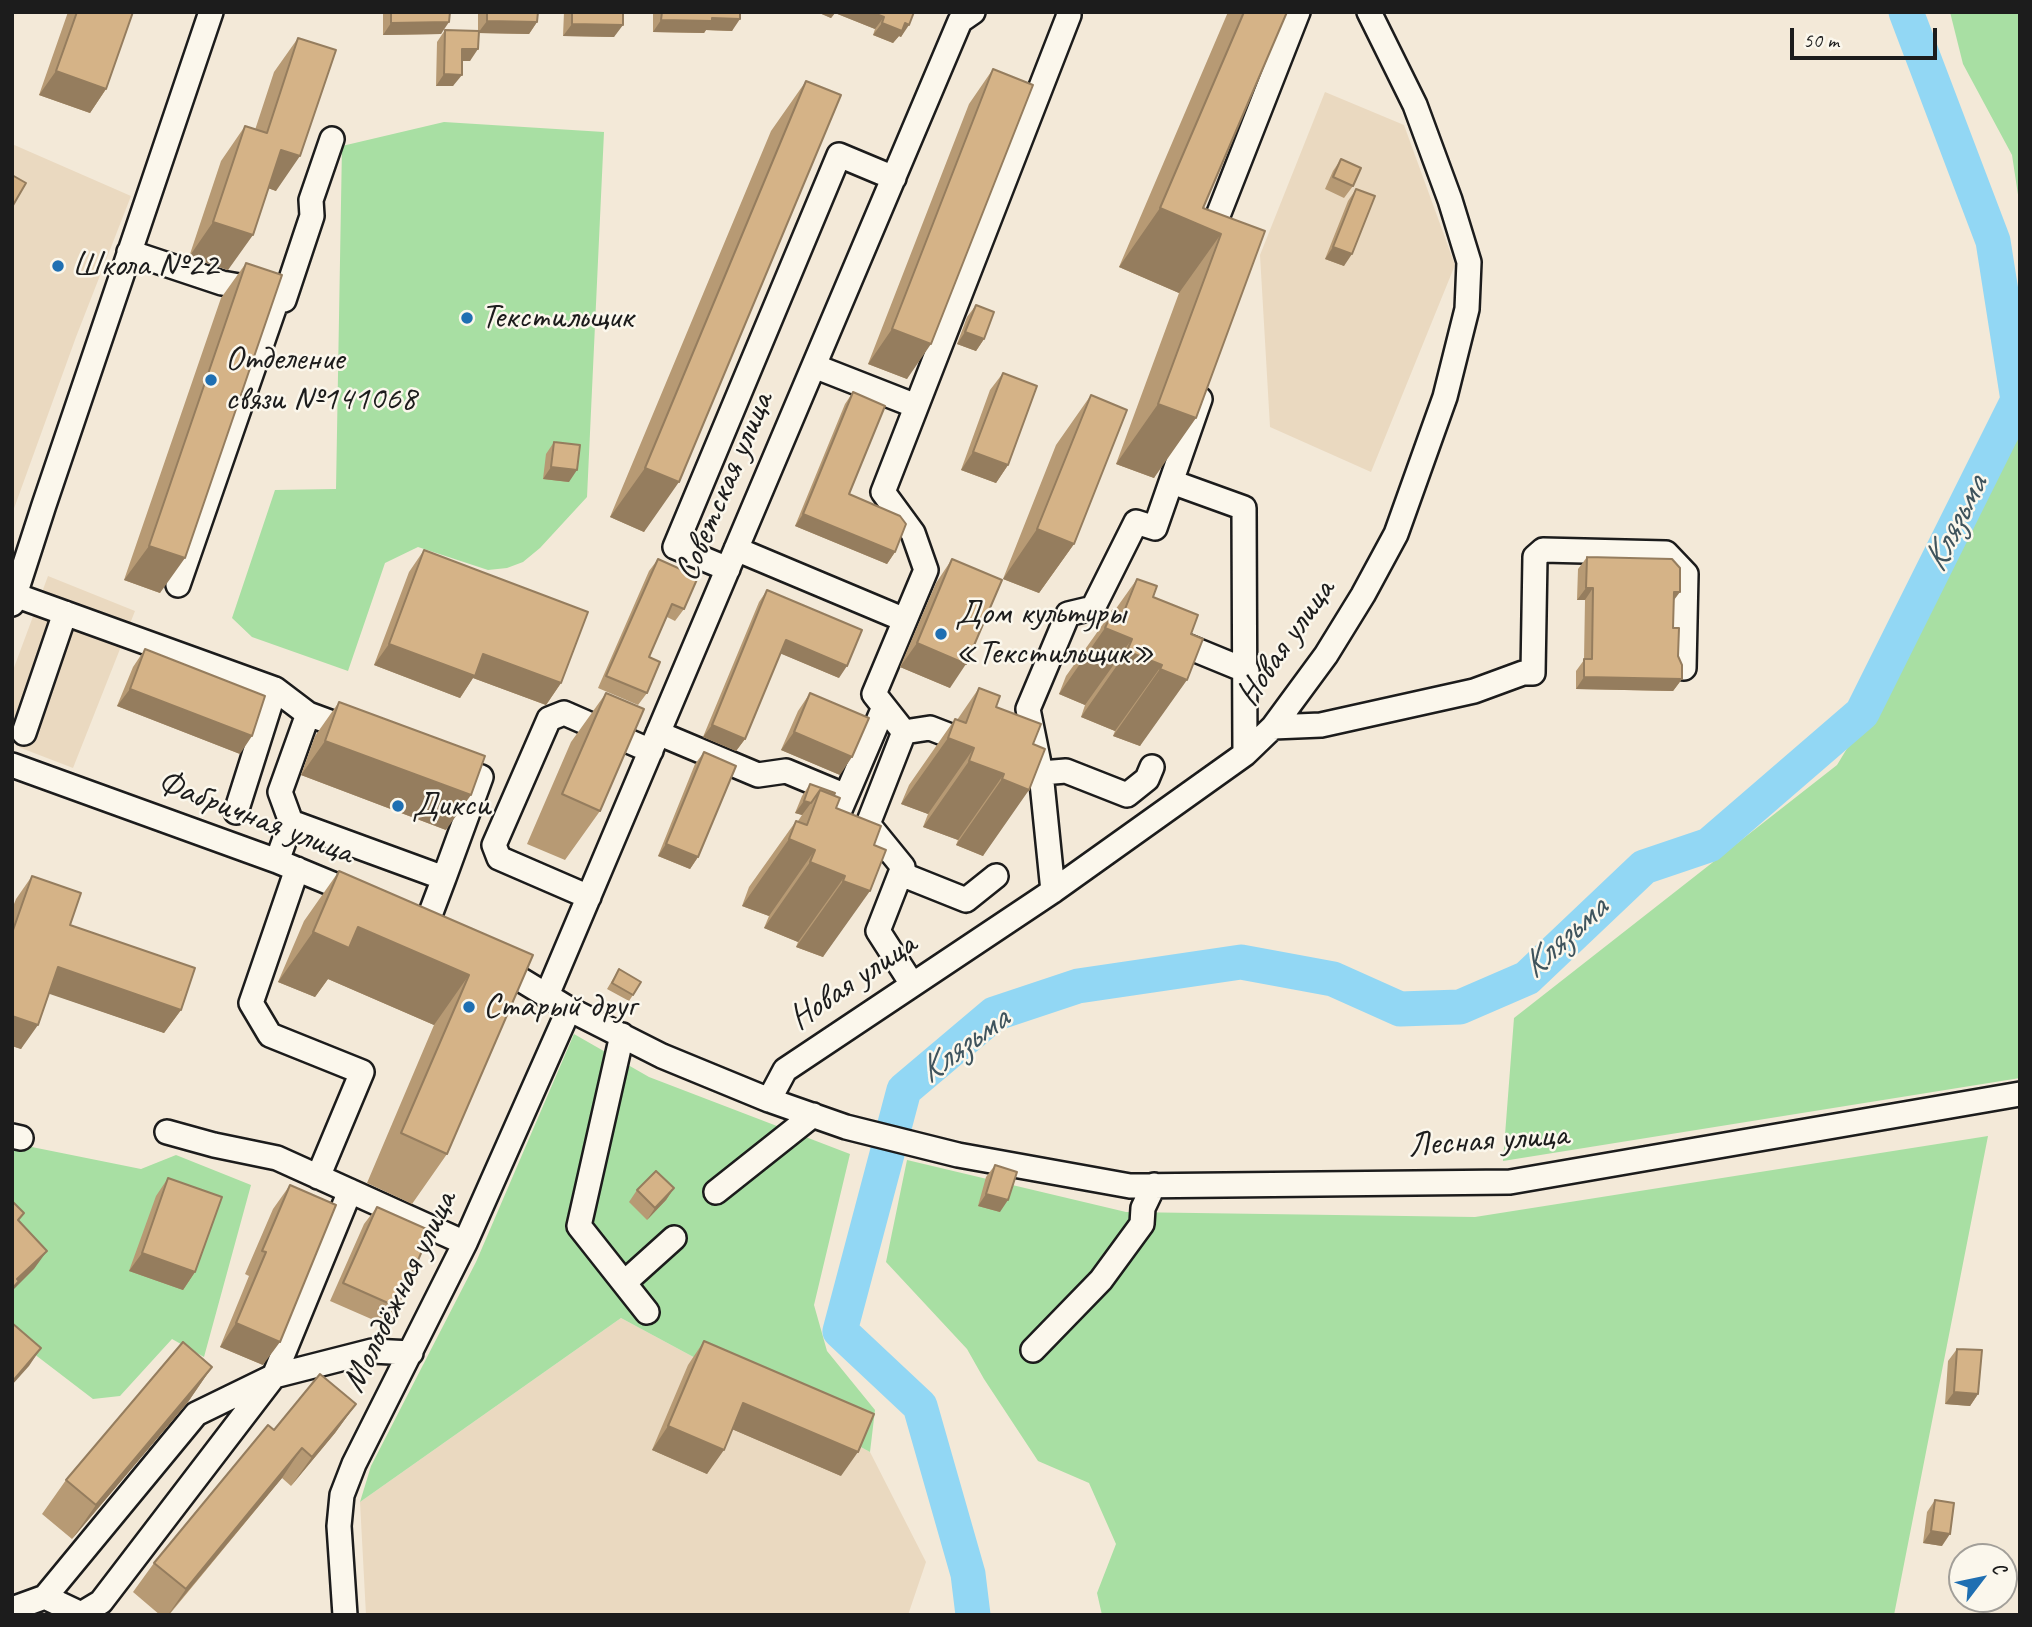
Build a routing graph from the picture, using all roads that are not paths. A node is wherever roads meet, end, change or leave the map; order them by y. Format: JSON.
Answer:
{"nodes":[{"id":1,"x":211,"y":12,"type":"edge"},
{"id":2,"x":973,"y":12,"type":"edge"},
{"id":3,"x":1068,"y":12,"type":"edge"},
{"id":4,"x":1298,"y":12,"type":"edge"},
{"id":5,"x":1369,"y":12,"type":"edge"},
{"id":6,"x":332,"y":139,"type":"dead end"},
{"id":7,"x":894,"y":178,"type":"junction"},
{"id":8,"x":1208,"y":241,"type":"edge"},
{"id":9,"x":129,"y":252,"type":"junction"},
{"id":10,"x":278,"y":297,"type":"junction"},
{"id":11,"x":814,"y":366,"type":"junction"},
{"id":12,"x":1207,"y":378,"type":"edge"},
{"id":13,"x":916,"y":406,"type":"junction"},
{"id":14,"x":1172,"y":482,"type":"junction"},
{"id":15,"x":732,"y":559,"type":"junction"},
{"id":16,"x":178,"y":585,"type":"edge"},
{"id":17,"x":14,"y":600,"type":"edge"},
{"id":18,"x":1093,"y":608,"type":"junction"},
{"id":19,"x":65,"y":613,"type":"junction"},
{"id":20,"x":1118,"y":618,"type":"edge"},
{"id":21,"x":905,"y":620,"type":"junction"},
{"id":22,"x":1144,"y":629,"type":"edge"},
{"id":23,"x":1684,"y":668,"type":"edge"},
{"id":24,"x":1247,"y":671,"type":"junction"},
{"id":25,"x":275,"y":689,"type":"junction"},
{"id":26,"x":884,"y":707,"type":"junction"},
{"id":27,"x":308,"y":714,"type":"junction"},
{"id":28,"x":1273,"y":727,"type":"junction"},
{"id":29,"x":904,"y":732,"type":"junction"},
{"id":30,"x":24,"y":733,"type":"dead end"},
{"id":31,"x":370,"y":736,"type":"edge"},
{"id":32,"x":654,"y":742,"type":"junction"},
{"id":33,"x":989,"y":751,"type":"edge"},
{"id":34,"x":1245,"y":754,"type":"junction"},
{"id":35,"x":432,"y":759,"type":"edge"},
{"id":36,"x":1013,"y":760,"type":"edge"},
{"id":37,"x":12,"y":765,"type":"edge"},
{"id":38,"x":1040,"y":765,"type":"junction"},
{"id":39,"x":1152,"y":767,"type":"dead end"},
{"id":40,"x":846,"y":796,"type":"junction"},
{"id":41,"x":236,"y":812,"type":"dead end"},
{"id":42,"x":291,"y":822,"type":"junction"},
{"id":43,"x":878,"y":836,"type":"junction"},
{"id":44,"x":287,"y":865,"type":"junction"},
{"id":45,"x":901,"y":874,"type":"junction"},
{"id":46,"x":996,"y":876,"type":"dead end"},
{"id":47,"x":444,"y":878,"type":"junction"},
{"id":48,"x":1053,"y":891,"type":"junction"},
{"id":49,"x":589,"y":897,"type":"junction"},
{"id":50,"x":380,"y":904,"type":"edge"},
{"id":51,"x":404,"y":914,"type":"edge"},
{"id":52,"x":428,"y":923,"type":"junction"},
{"id":53,"x":452,"y":938,"type":"edge"},
{"id":54,"x":475,"y":952,"type":"edge"},
{"id":55,"x":912,"y":984,"type":"junction"},
{"id":56,"x":547,"y":995,"type":"junction"},
{"id":57,"x":569,"y":1009,"type":"junction"},
{"id":58,"x":622,"y":1035,"type":"junction"},
{"id":59,"x":2020,"y":1094,"type":"edge"},
{"id":60,"x":769,"y":1100,"type":"junction"},
{"id":61,"x":813,"y":1115,"type":"junction"},
{"id":62,"x":167,"y":1132,"type":"dead end"},
{"id":63,"x":318,"y":1177,"type":"junction"},
{"id":64,"x":1154,"y":1185,"type":"junction"},
{"id":65,"x":351,"y":1191,"type":"junction"},
{"id":66,"x":716,"y":1192,"type":"dead end"},
{"id":67,"x":674,"y":1238,"type":"dead end"},
{"id":68,"x":465,"y":1243,"type":"junction"},
{"id":69,"x":624,"y":1283,"type":"junction"},
{"id":70,"x":647,"y":1312,"type":"dead end"},
{"id":71,"x":1033,"y":1350,"type":"dead end"},
{"id":72,"x":411,"y":1353,"type":"junction"},
{"id":73,"x":274,"y":1376,"type":"junction"},
{"id":74,"x":45,"y":1597,"type":"junction"},
{"id":75,"x":12,"y":1609,"type":"edge"},
{"id":76,"x":345,"y":1615,"type":"edge"}],
"edges":[{"from":1,"to":9,"type":"street"},
{"from":2,"to":7,"type":"street","name":"Советская улица"},
{"from":3,"to":13,"type":"street"},
{"from":4,"to":8,"type":"street"},
{"from":5,"to":28,"type":"street","name":"Новая улица"},
{"from":6,"to":10,"type":"street"},
{"from":7,"to":11,"type":"street","name":"Советская улица"},
{"from":7,"to":15,"type":"street"},
{"from":9,"to":10,"type":"street"},
{"from":9,"to":17,"type":"street"},
{"from":10,"to":16,"type":"street"},
{"from":11,"to":13,"type":"street"},
{"from":11,"to":15,"type":"street","name":"Советская улица"},
{"from":12,"to":14,"type":"street"},
{"from":13,"to":21,"type":"street"},
{"from":14,"to":18,"type":"street"},
{"from":14,"to":24,"type":"street"},
{"from":15,"to":21,"type":"street"},
{"from":15,"to":32,"type":"street","name":"Советская улица"},
{"from":17,"to":19,"type":"street"},
{"from":18,"to":20,"type":"street"},
{"from":18,"to":38,"type":"street"},
{"from":19,"to":25,"type":"street"},
{"from":19,"to":30,"type":"street"},
{"from":21,"to":26,"type":"street"},
{"from":22,"to":24,"type":"street"},
{"from":23,"to":28,"type":"street"},
{"from":24,"to":34,"type":"street"},
{"from":25,"to":27,"type":"street"},
{"from":25,"to":41,"type":"street"},
{"from":26,"to":29,"type":"street"},
{"from":26,"to":40,"type":"street"},
{"from":27,"to":31,"type":"street"},
{"from":27,"to":42,"type":"street"},
{"from":28,"to":34,"type":"street","name":"Новая улица"},
{"from":29,"to":33,"type":"street"},
{"from":29,"to":43,"type":"street"},
{"from":32,"to":40,"type":"street"},
{"from":32,"to":49,"type":"street","name":"Советская улица"},
{"from":32,"to":49,"type":"street"},
{"from":34,"to":48,"type":"street","name":"Новая улица"},
{"from":35,"to":47,"type":"street"},
{"from":36,"to":38,"type":"street"},
{"from":37,"to":44,"type":"street","name":"Фабричная улица"},
{"from":38,"to":39,"type":"street"},
{"from":38,"to":48,"type":"street"},
{"from":40,"to":43,"type":"street"},
{"from":42,"to":44,"type":"street"},
{"from":42,"to":47,"type":"street"},
{"from":43,"to":45,"type":"street"},
{"from":44,"to":50,"type":"street","name":"Фабричная улица"},
{"from":44,"to":63,"type":"street"},
{"from":45,"to":46,"type":"street"},
{"from":45,"to":55,"type":"street"},
{"from":47,"to":52,"type":"street"},
{"from":48,"to":55,"type":"street","name":"Новая улица"},
{"from":49,"to":56,"type":"street","name":"Советская улица"},
{"from":51,"to":52,"type":"street"},
{"from":52,"to":53,"type":"street"},
{"from":54,"to":56,"type":"street"},
{"from":55,"to":60,"type":"street","name":"Новая улица"},
{"from":56,"to":57,"type":"street"},
{"from":57,"to":58,"type":"street"},
{"from":57,"to":68,"type":"street","name":"Молодёжная улица"},
{"from":58,"to":60,"type":"street"},
{"from":58,"to":69,"type":"street"},
{"from":59,"to":64,"type":"street","name":"Лесная улица"},
{"from":60,"to":61,"type":"street"},
{"from":61,"to":64,"type":"street","name":"Лесная улица"},
{"from":61,"to":66,"type":"street"},
{"from":62,"to":63,"type":"street"},
{"from":63,"to":65,"type":"street"},
{"from":64,"to":71,"type":"street"},
{"from":65,"to":68,"type":"street"},
{"from":65,"to":73,"type":"street"},
{"from":67,"to":69,"type":"street"},
{"from":68,"to":72,"type":"street","name":"Молодёжная улица"},
{"from":69,"to":70,"type":"street"},
{"from":72,"to":73,"type":"street"},
{"from":72,"to":76,"type":"street","name":"Молодёжная улица"},
{"from":73,"to":74,"type":"street"},
{"from":73,"to":74,"type":"street"},
{"from":74,"to":75,"type":"street"}]}
